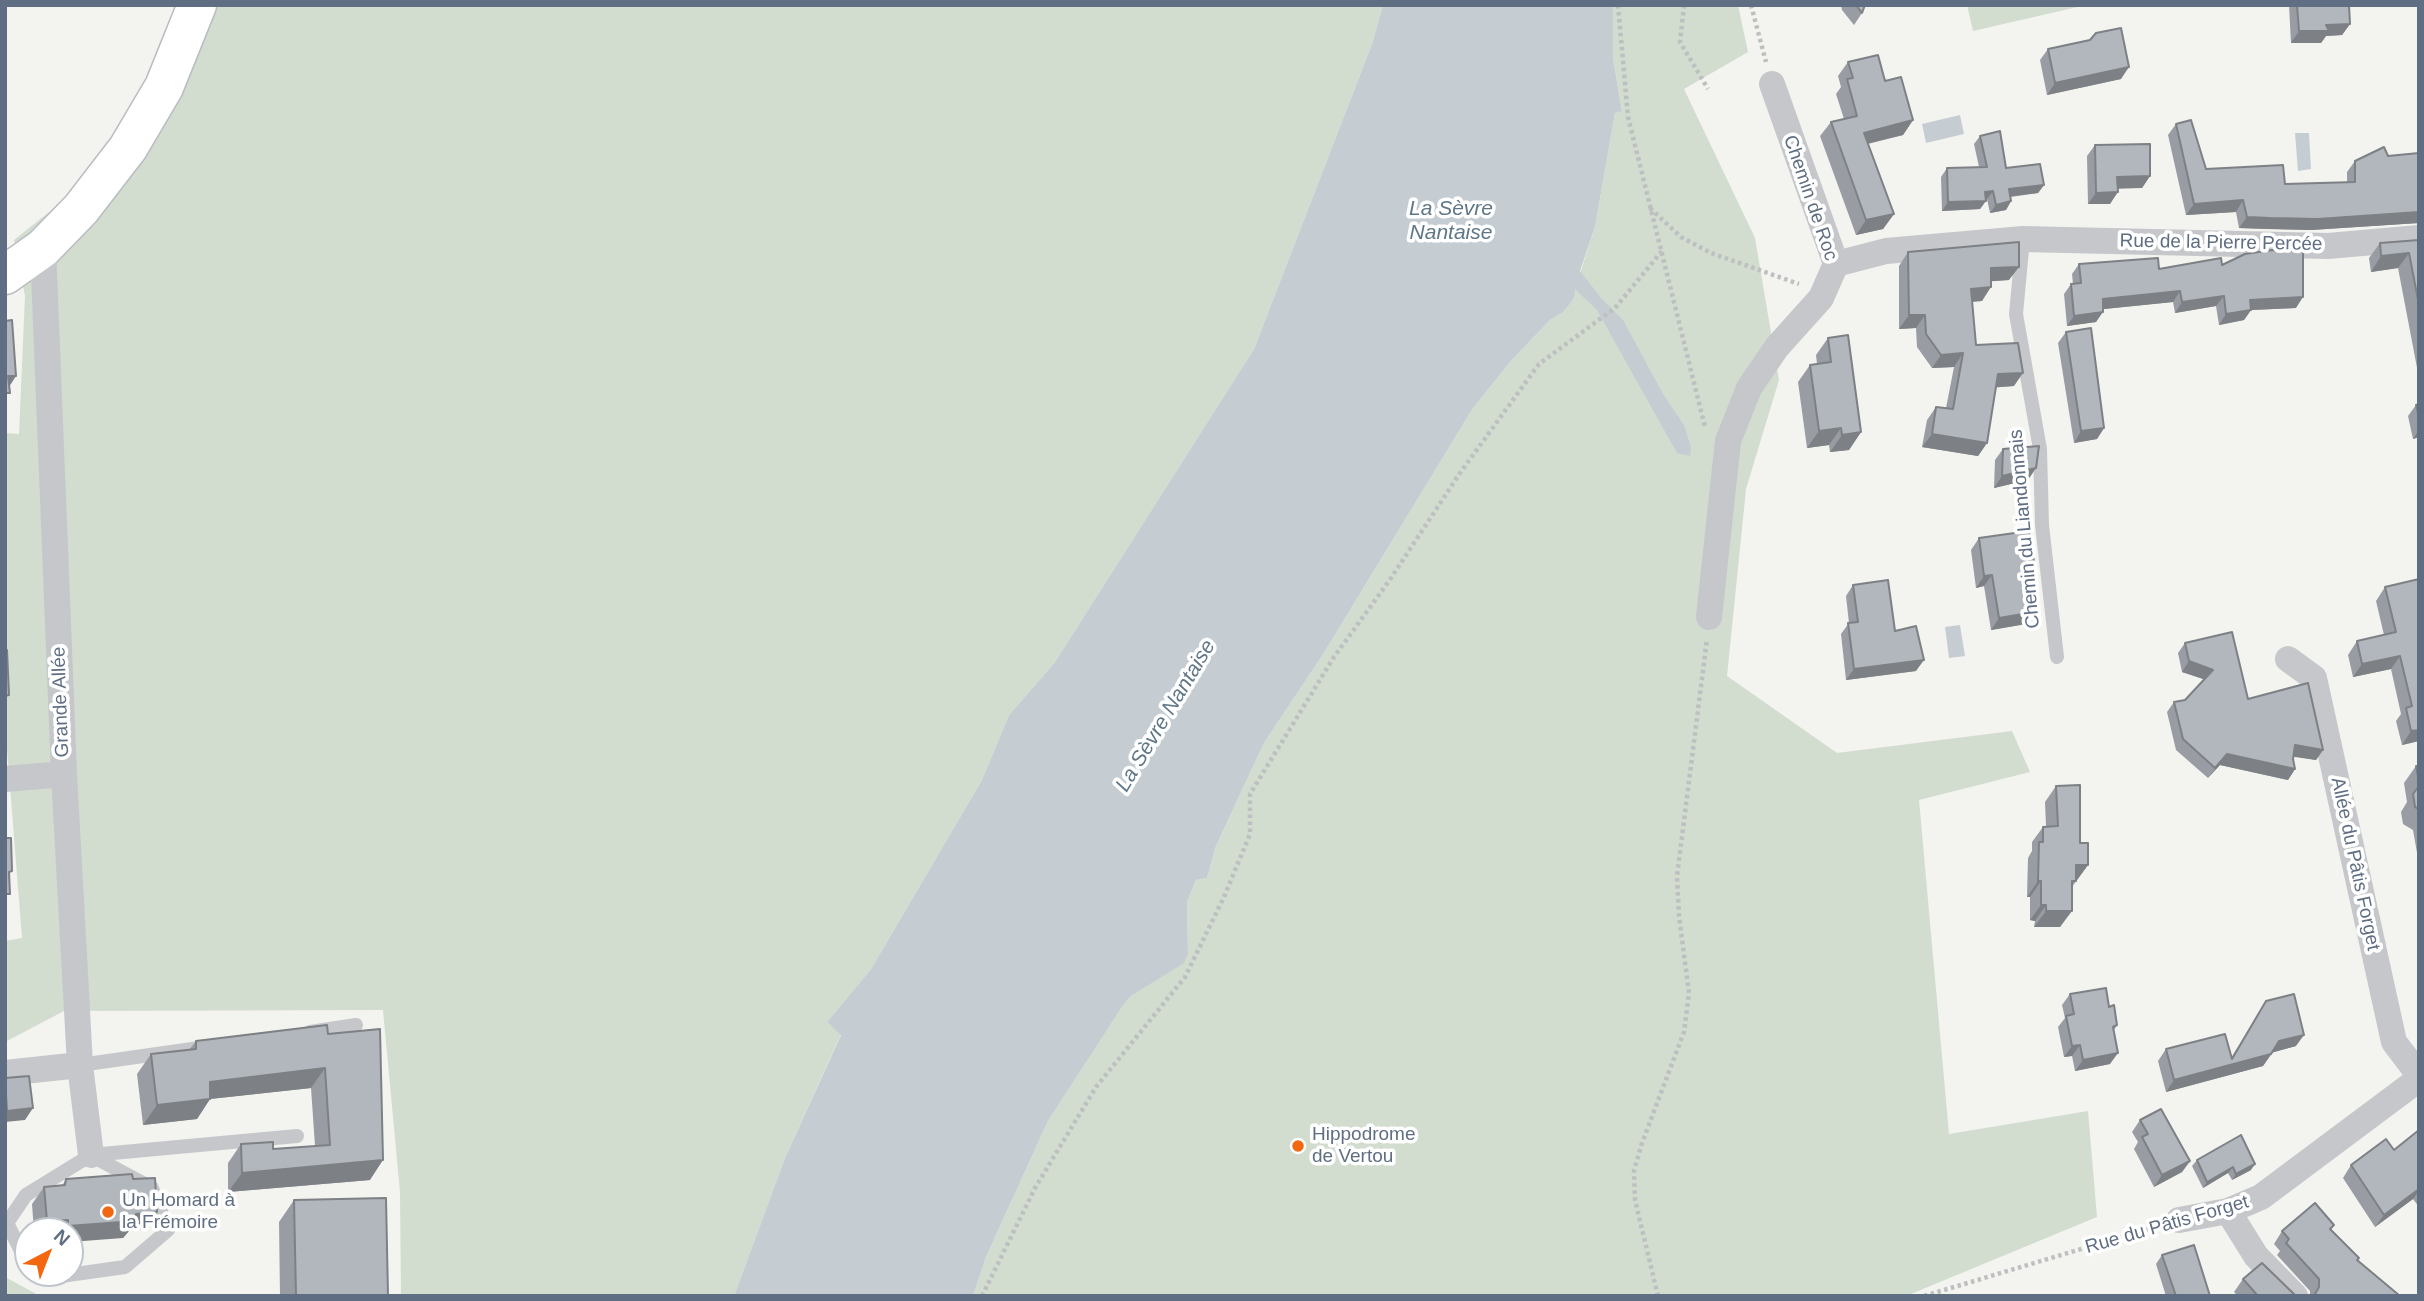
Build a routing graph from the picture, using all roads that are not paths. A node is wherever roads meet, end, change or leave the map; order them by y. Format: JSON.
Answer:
{"nodes":[{"id":1,"x":197,"y":5,"type":"edge"},
{"id":2,"x":1772,"y":84,"type":"road end"},
{"id":3,"x":2419,"y":238,"type":"edge"},
{"id":4,"x":2023,"y":239,"type":"junction"},
{"id":5,"x":43,"y":248,"type":"junction"},
{"id":6,"x":1836,"y":264,"type":"junction"},
{"id":7,"x":5,"y":275,"type":"edge"},
{"id":8,"x":1709,"y":617,"type":"road end"},
{"id":9,"x":2057,"y":657,"type":"dead end"},
{"id":10,"x":2288,"y":659,"type":"dead end"},
{"id":11,"x":64,"y":774,"type":"junction"},
{"id":12,"x":5,"y":779,"type":"edge"},
{"id":13,"x":356,"y":1025,"type":"dead end"},
{"id":14,"x":301,"y":1033,"type":"edge"},
{"id":15,"x":218,"y":1045,"type":"edge"},
{"id":16,"x":80,"y":1065,"type":"junction"},
{"id":17,"x":5,"y":1073,"type":"edge"},
{"id":18,"x":2419,"y":1077,"type":"edge"},
{"id":19,"x":296,"y":1136,"type":"dead end"},
{"id":20,"x":91,"y":1155,"type":"junction"},
{"id":21,"x":2228,"y":1211,"type":"junction"},
{"id":22,"x":2179,"y":1220,"type":"road end"},
{"id":23,"x":14,"y":1237,"type":"edge"},
{"id":24,"x":84,"y":1273,"type":"edge"},
{"id":25,"x":2295,"y":1296,"type":"edge"}],
"edges":[{"from":1,"to":5,"type":"street"},
{"from":2,"to":6,"type":"street","name":"Chemin de Roc"},
{"from":3,"to":4,"type":"street","name":"Rue de la Pierre Percée"},
{"from":4,"to":6,"type":"street","name":"Rue de la Pierre Percée"},
{"from":4,"to":9,"type":"lane","name":"Chemin du Liandonnais"},
{"from":5,"to":7,"type":"street"},
{"from":5,"to":11,"type":"street","name":"Grande Allée"},
{"from":6,"to":8,"type":"street","name":"Chemin de Roc"},
{"from":10,"to":18,"type":"street","name":"Allée du Pâtis Forget"},
{"from":11,"to":12,"type":"street"},
{"from":11,"to":16,"type":"street","name":"Grande Allée"},
{"from":13,"to":14,"type":"lane"},
{"from":15,"to":16,"type":"lane"},
{"from":16,"to":17,"type":"street"},
{"from":16,"to":20,"type":"street","name":"Grande Allée"},
{"from":18,"to":21,"type":"street","name":"Rue du Pâtis Forget"},
{"from":19,"to":20,"type":"lane"},
{"from":20,"to":23,"type":"lane"},
{"from":20,"to":24,"type":"lane"},
{"from":21,"to":22,"type":"street","name":"Rue du Pâtis Forget"},
{"from":21,"to":25,"type":"street"}]}
